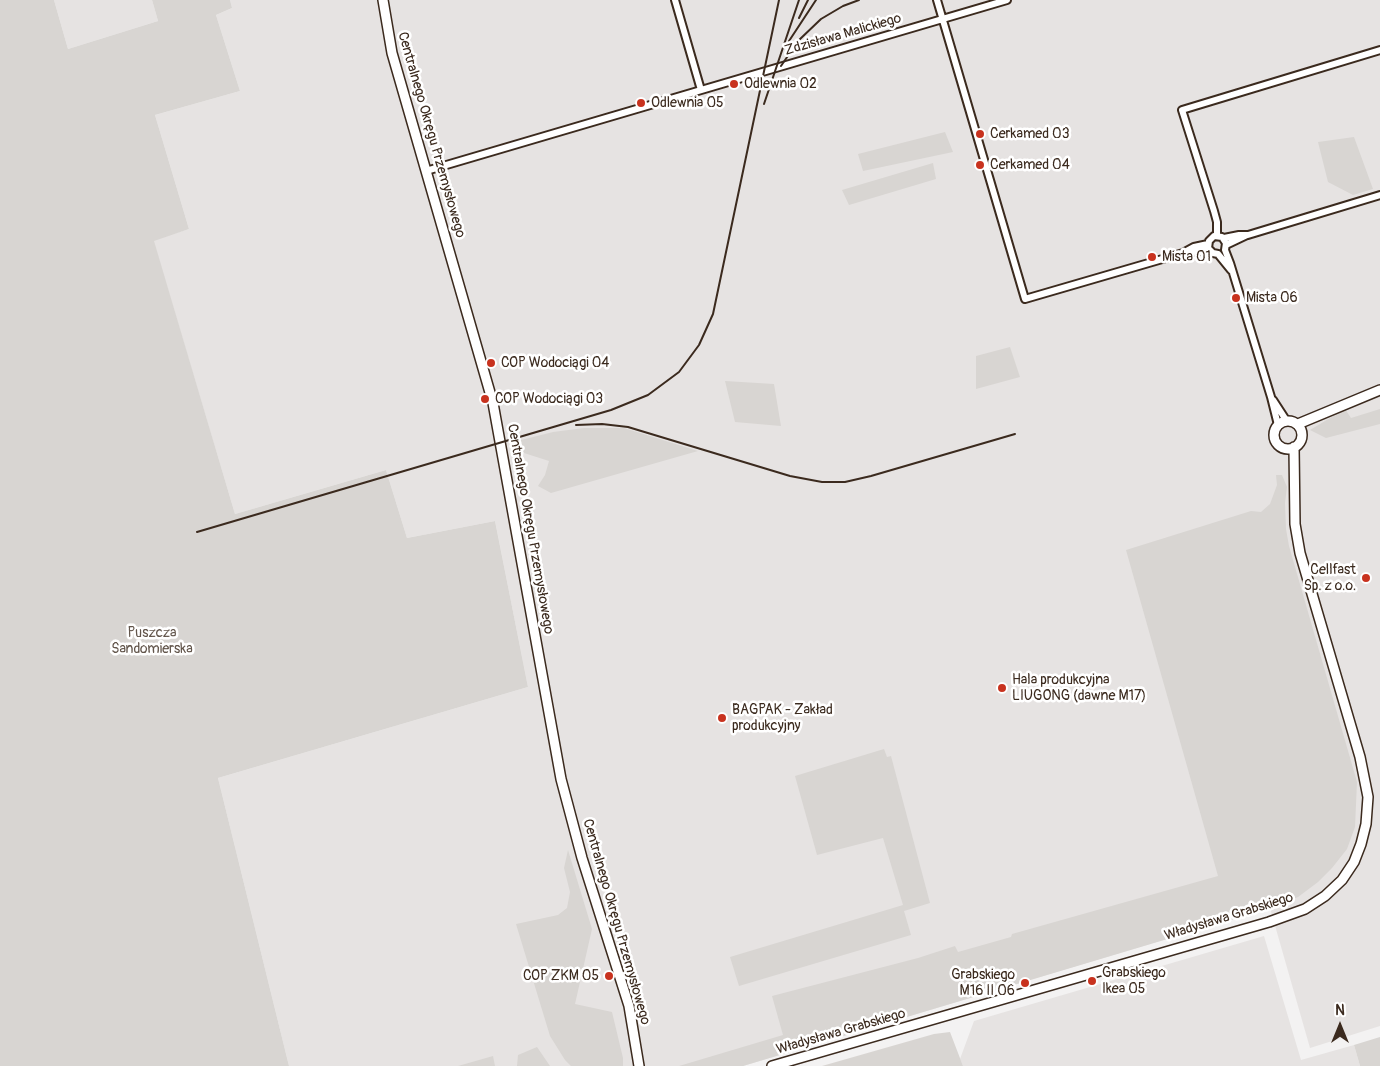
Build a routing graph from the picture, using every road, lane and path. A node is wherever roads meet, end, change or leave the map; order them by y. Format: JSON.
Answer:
{"nodes":[{"id":1,"x":383,"y":0,"type":"edge"},
{"id":2,"x":675,"y":0,"type":"edge"},
{"id":3,"x":937,"y":0,"type":"edge"},
{"id":4,"x":1007,"y":0,"type":"edge"},
{"id":5,"x":942,"y":18,"type":"junction"},
{"id":6,"x":1380,"y":50,"type":"edge"},
{"id":7,"x":702,"y":90,"type":"junction"},
{"id":8,"x":426,"y":171,"type":"junction"},
{"id":9,"x":1380,"y":195,"type":"edge"},
{"id":10,"x":1222,"y":245,"type":"junction"},
{"id":11,"x":1209,"y":247,"type":"junction"},
{"id":12,"x":1380,"y":390,"type":"edge"},
{"id":13,"x":1282,"y":422,"type":"junction"},
{"id":14,"x":1300,"y":428,"type":"junction"},
{"id":15,"x":1294,"y":447,"type":"junction"},
{"id":16,"x":1284,"y":448,"type":"junction"},
{"id":17,"x":1294,"y":477,"type":"junction"},
{"id":18,"x":639,"y":1066,"type":"edge"},
{"id":19,"x":772,"y":1066,"type":"edge"}],
"edges":[{"from":1,"to":8,"type":"street","name":"Centralnego Okręgu Przemysłowego"},
{"from":2,"to":7,"type":"street"},
{"from":3,"to":5,"type":"street"},
{"from":4,"to":5,"type":"street","name":"Zdzisława Malickiego"},
{"from":5,"to":7,"type":"street","name":"Zdzisława Malickiego"},
{"from":5,"to":11,"type":"street"},
{"from":6,"to":10,"type":"street"},
{"from":7,"to":8,"type":"street","name":"Zdzisława Malickiego"},
{"from":8,"to":18,"type":"street","name":"Centralnego Okręgu Przemysłowego"},
{"from":9,"to":10,"type":"street"},
{"from":10,"to":11,"type":"street"},
{"from":10,"to":11,"type":"street"},
{"from":10,"to":13,"type":"street"},
{"from":12,"to":14,"type":"street"},
{"from":13,"to":14,"type":"street"},
{"from":13,"to":16,"type":"street"},
{"from":14,"to":15,"type":"street"},
{"from":15,"to":16,"type":"street"},
{"from":15,"to":17,"type":"street","name":"Władysława Grabskiego"},
{"from":16,"to":17,"type":"street","name":"Władysława Grabskiego"},
{"from":17,"to":19,"type":"street","name":"Władysława Grabskiego"}]}
